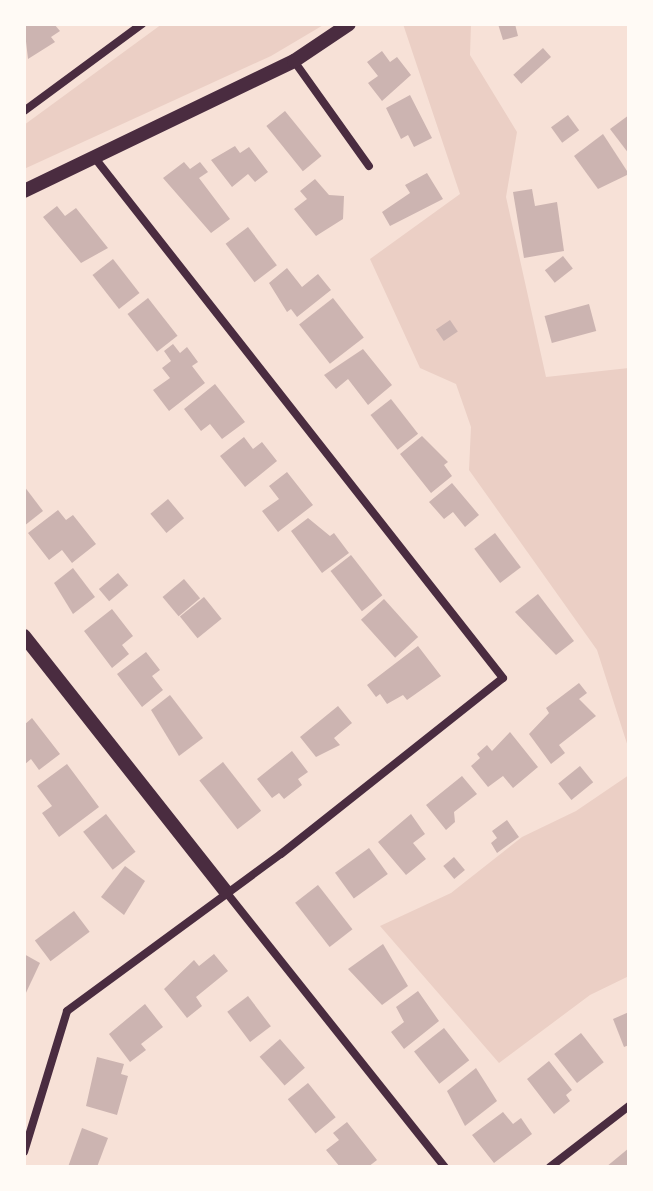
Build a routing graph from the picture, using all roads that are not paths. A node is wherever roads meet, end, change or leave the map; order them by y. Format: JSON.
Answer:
{"nodes":[{"id":1,"x":142,"y":24,"type":"edge"},
{"id":2,"x":349,"y":24,"type":"edge"},
{"id":3,"x":294,"y":61,"type":"junction"},
{"id":4,"x":24,"y":111,"type":"edge"},
{"id":5,"x":94,"y":157,"type":"junction"},
{"id":6,"x":369,"y":166,"type":"dead end"},
{"id":7,"x":24,"y":191,"type":"edge"},
{"id":8,"x":24,"y":636,"type":"edge"},
{"id":9,"x":226,"y":892,"type":"junction"},
{"id":10,"x":629,"y":1106,"type":"edge"},
{"id":11,"x":24,"y":1152,"type":"edge"},
{"id":12,"x":445,"y":1167,"type":"edge"},
{"id":13,"x":550,"y":1167,"type":"edge"}],
"edges":[{"from":1,"to":4,"type":"street"},
{"from":2,"to":3,"type":"street"},
{"from":3,"to":5,"type":"street"},
{"from":3,"to":6,"type":"street"},
{"from":5,"to":7,"type":"street"},
{"from":5,"to":9,"type":"street"},
{"from":8,"to":9,"type":"street"},
{"from":9,"to":11,"type":"street"},
{"from":9,"to":12,"type":"street"},
{"from":10,"to":13,"type":"street"}]}
